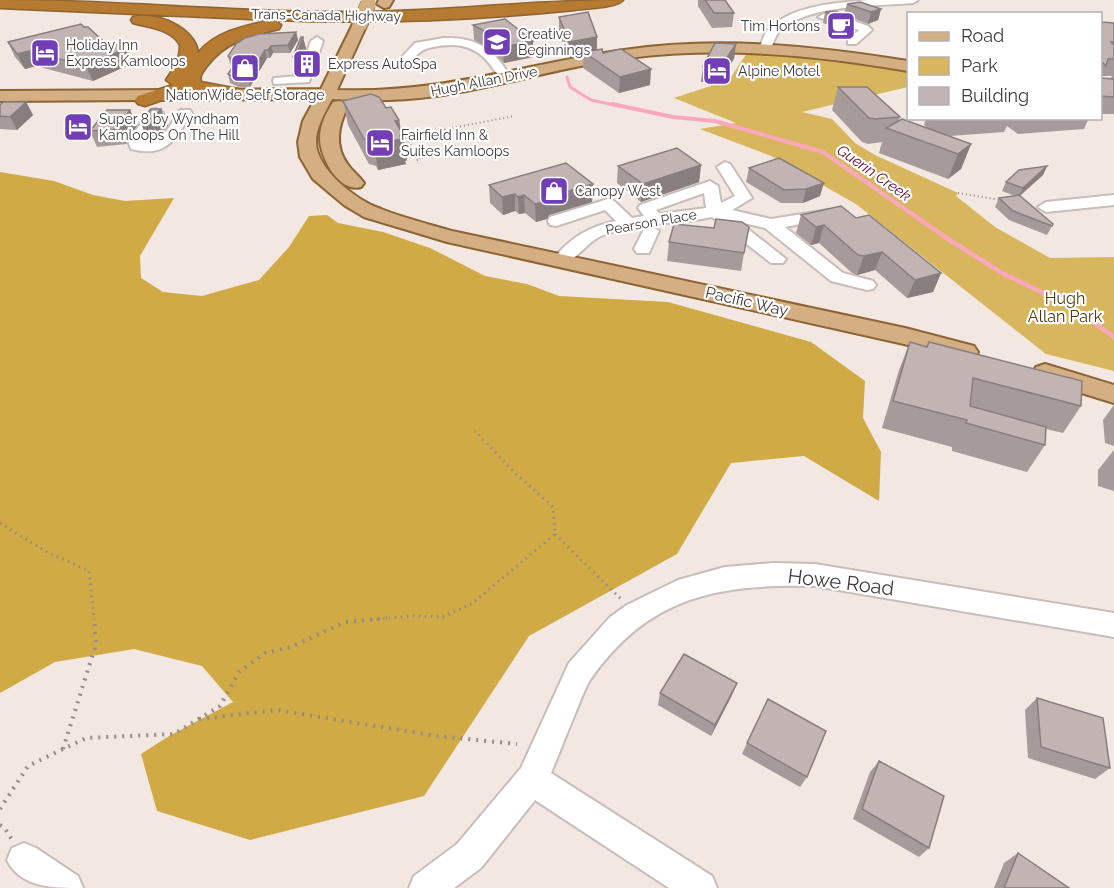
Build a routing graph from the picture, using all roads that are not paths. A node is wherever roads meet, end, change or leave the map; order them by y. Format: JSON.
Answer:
{"nodes":[{"id":1,"x":80,"y":0,"type":"edge"},
{"id":2,"x":283,"y":0,"type":"edge"},
{"id":3,"x":509,"y":0,"type":"edge"},
{"id":4,"x":565,"y":0,"type":"edge"},
{"id":5,"x":615,"y":0,"type":"edge"},
{"id":6,"x":913,"y":0,"type":"edge"},
{"id":7,"x":297,"y":1,"type":"edge"},
{"id":8,"x":377,"y":2,"type":"edge"},
{"id":9,"x":0,"y":3,"type":"edge"},
{"id":10,"x":583,"y":4,"type":"junction"},
{"id":11,"x":223,"y":6,"type":"junction"},
{"id":12,"x":0,"y":11,"type":"edge"},
{"id":13,"x":803,"y":22,"type":"dead end"},
{"id":14,"x":317,"y":41,"type":"dead end"},
{"id":15,"x":852,"y":42,"type":"dead end"},
{"id":16,"x":472,"y":43,"type":"junction"},
{"id":17,"x":766,"y":48,"type":"junction"},
{"id":18,"x":362,"y":56,"type":"dead end"},
{"id":19,"x":468,"y":56,"type":"dead end"},
{"id":20,"x":409,"y":60,"type":"dead end"},
{"id":21,"x":907,"y":66,"type":"edge"},
{"id":22,"x":501,"y":71,"type":"dead end"},
{"id":23,"x":192,"y":74,"type":"junction"},
{"id":24,"x":336,"y":76,"type":"junction"},
{"id":25,"x":283,"y":87,"type":"junction"},
{"id":26,"x":440,"y":90,"type":"junction"},
{"id":27,"x":0,"y":91,"type":"edge"},
{"id":28,"x":231,"y":93,"type":"junction"},
{"id":29,"x":168,"y":94,"type":"junction"},
{"id":30,"x":125,"y":95,"type":"junction"},
{"id":31,"x":0,"y":96,"type":"edge"},
{"id":32,"x":18,"y":96,"type":"junction"},
{"id":33,"x":344,"y":96,"type":"junction"},
{"id":34,"x":324,"y":97,"type":"junction"},
{"id":35,"x":0,"y":101,"type":"edge"},
{"id":36,"x":151,"y":107,"type":"junction"},
{"id":37,"x":185,"y":113,"type":"dead end"},
{"id":38,"x":724,"y":167,"type":"dead end"},
{"id":39,"x":342,"y":185,"type":"junction"},
{"id":40,"x":762,"y":197,"type":"dead end"},
{"id":41,"x":744,"y":198,"type":"junction"},
{"id":42,"x":1114,"y":200,"type":"edge"},
{"id":43,"x":1046,"y":207,"type":"dead end"},
{"id":44,"x":715,"y":211,"type":"junction"},
{"id":45,"x":828,"y":214,"type":"edge"},
{"id":46,"x":556,"y":221,"type":"dead end"},
{"id":47,"x":629,"y":224,"type":"junction"},
{"id":48,"x":771,"y":224,"type":"junction"},
{"id":49,"x":653,"y":225,"type":"junction"},
{"id":50,"x":610,"y":228,"type":"junction"},
{"id":51,"x":670,"y":234,"type":"edge"},
{"id":52,"x":643,"y":249,"type":"dead end"},
{"id":53,"x":777,"y":259,"type":"dead end"},
{"id":54,"x":562,"y":260,"type":"junction"},
{"id":55,"x":867,"y":285,"type":"dead end"},
{"id":56,"x":982,"y":356,"type":"edge"},
{"id":57,"x":1026,"y":368,"type":"edge"},
{"id":58,"x":1081,"y":382,"type":"junction"},
{"id":59,"x":1114,"y":386,"type":"edge"},
{"id":60,"x":1114,"y":394,"type":"edge"},
{"id":61,"x":1114,"y":625,"type":"edge"},
{"id":62,"x":532,"y":779,"type":"junction"},
{"id":63,"x":24,"y":860,"type":"dead end"},
{"id":64,"x":66,"y":888,"type":"edge"},
{"id":65,"x":426,"y":888,"type":"edge"},
{"id":66,"x":700,"y":888,"type":"edge"}],
"edges":[{"from":1,"to":11,"type":"highway","name":"Trans-Canada Highway"},
{"from":2,"to":7,"type":"highway"},
{"from":3,"to":11,"type":"highway"},
{"from":4,"to":11,"type":"highway","name":"Trans-Canada Highway"},
{"from":5,"to":10,"type":"highway","name":"Trans-Canada Highway"},
{"from":6,"to":17,"type":"street"},
{"from":8,"to":18,"type":"main road","name":"Pacific Way"},
{"from":8,"to":24,"type":"main road","name":"Pacific Way","bridge":true},
{"from":9,"to":10,"type":"highway","name":"Trans-Canada Highway"},
{"from":10,"to":23,"type":"highway"},
{"from":12,"to":30,"type":"highway"},
{"from":13,"to":15,"type":"street"},
{"from":14,"to":25,"type":"street"},
{"from":16,"to":19,"type":"street"},
{"from":16,"to":20,"type":"street"},
{"from":16,"to":22,"type":"street"},
{"from":17,"to":21,"type":"main road","name":"Hugh Allan Drive"},
{"from":17,"to":26,"type":"main road","name":"Hugh Allan Drive"},
{"from":23,"to":28,"type":"highway"},
{"from":23,"to":29,"type":"highway"},
{"from":24,"to":25,"type":"main road"},
{"from":24,"to":34,"type":"main road","name":"Pacific Way"},
{"from":25,"to":28,"type":"main road","name":"Hugh Allan Drive"},
{"from":25,"to":34,"type":"main road","name":"Hugh Allan Drive"},
{"from":26,"to":33,"type":"main road","name":"Hugh Allan Drive"},
{"from":26,"to":33,"type":"main road","name":"Pacific Way"},
{"from":27,"to":32,"type":"street"},
{"from":28,"to":29,"type":"main road","name":"Hugh Allan Drive"},
{"from":29,"to":30,"type":"main road","name":"Hugh Allan Drive"},
{"from":29,"to":36,"type":"highway"},
{"from":30,"to":32,"type":"main road","name":"Hugh Allan Drive"},
{"from":31,"to":32,"type":"main road","name":"Hugh Allan Drive"},
{"from":33,"to":34,"type":"main road","name":"Hugh Allan Drive"},
{"from":33,"to":39,"type":"main road","name":"Pacific Way"},
{"from":34,"to":36,"type":"main road","name":"Hugh Allan Drive"},
{"from":34,"to":39,"type":"main road","name":"Pacific Way"},
{"from":35,"to":36,"type":"main road","name":"Hugh Allan Drive"},
{"from":36,"to":37,"type":"street"},
{"from":38,"to":41,"type":"street"},
{"from":39,"to":54,"type":"main road","name":"Pacific Way"},
{"from":40,"to":41,"type":"street"},
{"from":41,"to":44,"type":"street"},
{"from":42,"to":43,"type":"street"},
{"from":44,"to":48,"type":"street"},
{"from":44,"to":49,"type":"street","name":"Pearson Place"},
{"from":44,"to":49,"type":"street"},
{"from":44,"to":53,"type":"street"},
{"from":45,"to":48,"type":"street"},
{"from":46,"to":47,"type":"street"},
{"from":47,"to":49,"type":"street","name":"Pearson Place"},
{"from":47,"to":50,"type":"street","name":"Pearson Place"},
{"from":48,"to":55,"type":"street"},
{"from":49,"to":50,"type":"street"},
{"from":49,"to":51,"type":"street"},
{"from":49,"to":52,"type":"street"},
{"from":50,"to":54,"type":"street","name":"Pearson Place"},
{"from":54,"to":56,"type":"main road","name":"Pacific Way"},
{"from":57,"to":58,"type":"main road"},
{"from":58,"to":59,"type":"main road"},
{"from":58,"to":60,"type":"main road"},
{"from":61,"to":62,"type":"street","name":"Howe Road"},
{"from":62,"to":65,"type":"street","name":"Howe Road"},
{"from":62,"to":66,"type":"street"},
{"from":63,"to":64,"type":"street"}]}
